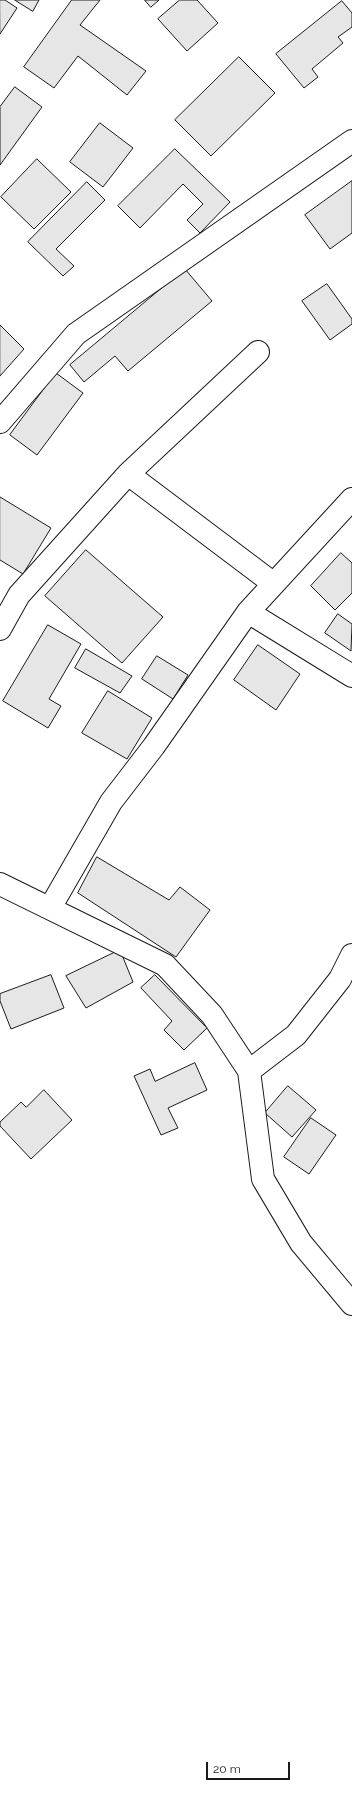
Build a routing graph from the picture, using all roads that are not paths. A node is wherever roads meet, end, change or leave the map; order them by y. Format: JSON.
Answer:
{"nodes":[{"id":1,"x":352,"y":142,"type":"edge"},
{"id":2,"x":258,"y":352,"type":"dead end"},
{"id":3,"x":0,"y":422,"type":"edge"},
{"id":4,"x":128,"y":474,"type":"junction"},
{"id":5,"x":352,"y":499,"type":"edge"},
{"id":6,"x":274,"y":584,"type":"junction"},
{"id":7,"x":248,"y":612,"type":"junction"},
{"id":8,"x":0,"y":629,"type":"edge"},
{"id":9,"x":352,"y":676,"type":"edge"},
{"id":10,"x":0,"y":884,"type":"edge"},
{"id":11,"x":50,"y":908,"type":"junction"},
{"id":12,"x":352,"y":955,"type":"edge"},
{"id":13,"x":249,"y":1071,"type":"junction"},
{"id":14,"x":352,"y":1304,"type":"edge"}],
"edges":[{"from":1,"to":3,"type":"street"},
{"from":2,"to":4,"type":"street"},
{"from":4,"to":6,"type":"street"},
{"from":4,"to":8,"type":"street"},
{"from":5,"to":6,"type":"street"},
{"from":6,"to":7,"type":"street"},
{"from":7,"to":9,"type":"street"},
{"from":7,"to":11,"type":"street"},
{"from":10,"to":11,"type":"street"},
{"from":11,"to":13,"type":"street"},
{"from":12,"to":13,"type":"street"},
{"from":13,"to":14,"type":"street"}]}
